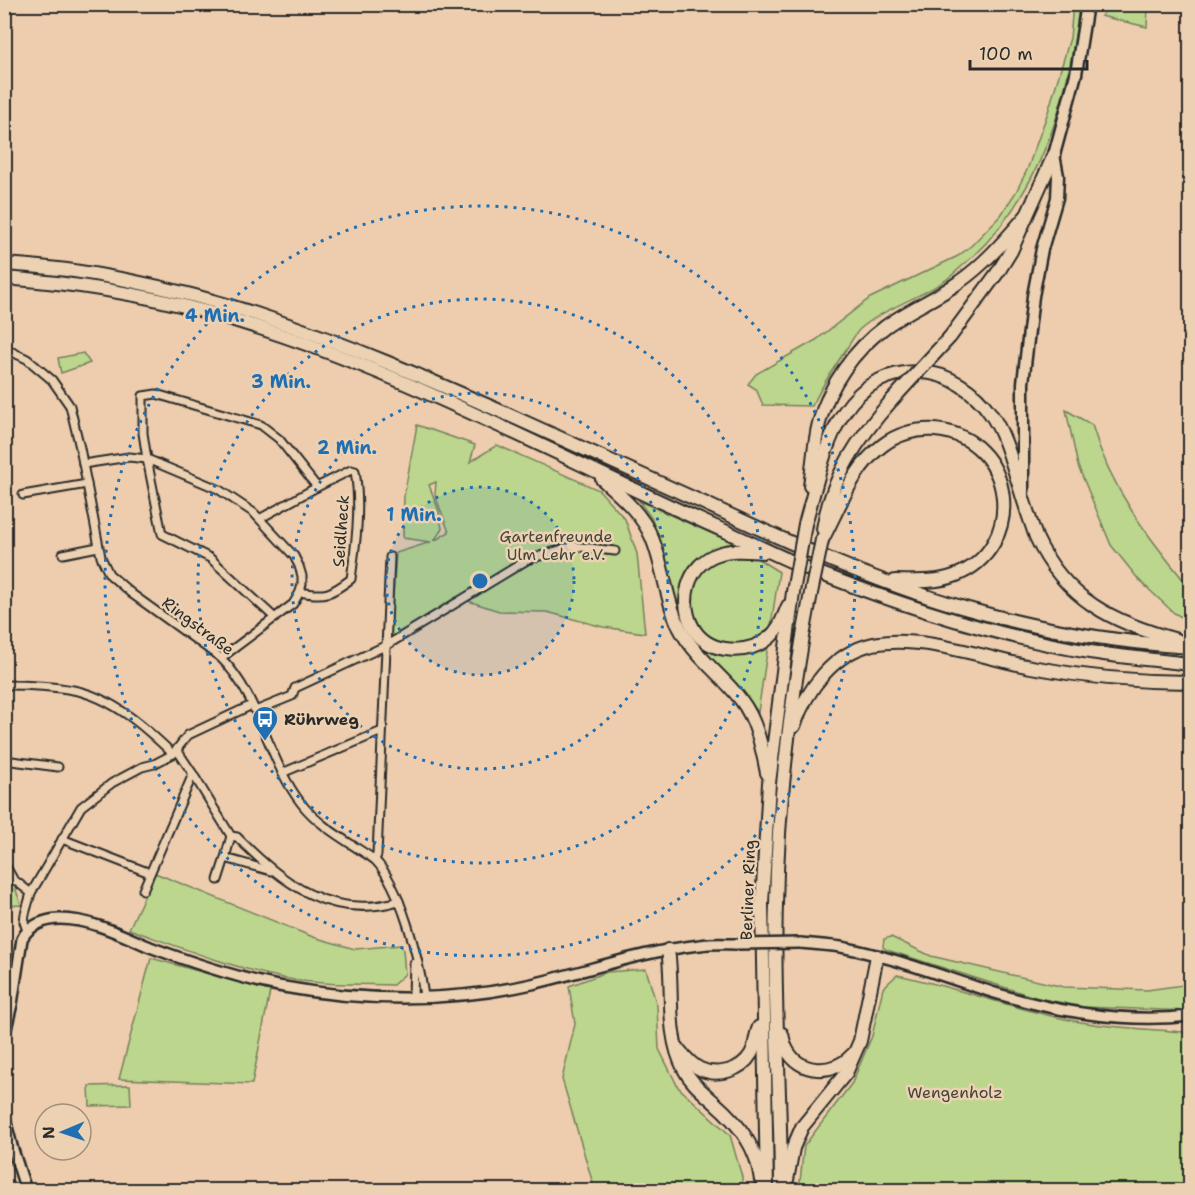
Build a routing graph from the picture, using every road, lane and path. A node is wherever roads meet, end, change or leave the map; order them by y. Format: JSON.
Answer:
{"nodes":[{"id":1,"x":1087,"y":4,"type":"edge"},
{"id":2,"x":1054,"y":155,"type":"junction"},
{"id":3,"x":1027,"y":215,"type":"junction"},
{"id":4,"x":4,"y":264,"type":"edge"},
{"id":5,"x":4,"y":278,"type":"edge"},
{"id":6,"x":4,"y":348,"type":"edge"},
{"id":7,"x":147,"y":459,"type":"junction"},
{"id":8,"x":83,"y":464,"type":"junction"},
{"id":9,"x":596,"y":472,"type":"junction"},
{"id":10,"x":87,"y":484,"type":"junction"},
{"id":11,"x":316,"y":487,"type":"junction"},
{"id":12,"x":23,"y":495,"type":"dead end"},
{"id":13,"x":1023,"y":500,"type":"junction"},
{"id":14,"x":831,"y":512,"type":"junction"},
{"id":15,"x":261,"y":518,"type":"junction"},
{"id":16,"x":805,"y":524,"type":"junction"},
{"id":17,"x":98,"y":547,"type":"junction"},
{"id":18,"x":615,"y":551,"type":"dead end"},
{"id":19,"x":774,"y":553,"type":"junction"},
{"id":20,"x":63,"y":554,"type":"dead end"},
{"id":21,"x":390,"y":557,"type":"dead end"},
{"id":22,"x":885,"y":581,"type":"junction"},
{"id":23,"x":300,"y":592,"type":"junction"},
{"id":24,"x":793,"y":592,"type":"junction"},
{"id":25,"x":275,"y":618,"type":"junction"},
{"id":26,"x":387,"y":645,"type":"junction"},
{"id":27,"x":1191,"y":645,"type":"edge"},
{"id":28,"x":221,"y":657,"type":"junction"},
{"id":29,"x":1191,"y":664,"type":"edge"},
{"id":30,"x":1191,"y":682,"type":"edge"},
{"id":31,"x":4,"y":685,"type":"edge"},
{"id":32,"x":254,"y":708,"type":"junction"},
{"id":33,"x":382,"y":731,"type":"junction"},
{"id":34,"x":787,"y":744,"type":"junction"},
{"id":35,"x":175,"y":752,"type":"junction"},
{"id":36,"x":4,"y":760,"type":"edge"},
{"id":37,"x":58,"y":767,"type":"dead end"},
{"id":38,"x":282,"y":773,"type":"junction"},
{"id":39,"x":193,"y":774,"type":"junction"},
{"id":40,"x":769,"y":783,"type":"junction"},
{"id":41,"x":231,"y":836,"type":"junction"},
{"id":42,"x":62,"y":839,"type":"junction"},
{"id":43,"x":225,"y":858,"type":"junction"},
{"id":44,"x":375,"y":860,"type":"junction"},
{"id":45,"x":4,"y":863,"type":"edge"},
{"id":46,"x":273,"y":872,"type":"junction"},
{"id":47,"x":150,"y":873,"type":"junction"},
{"id":48,"x":218,"y":880,"type":"dead end"},
{"id":49,"x":143,"y":890,"type":"dead end"},
{"id":50,"x":31,"y":893,"type":"junction"},
{"id":51,"x":399,"y":901,"type":"junction"},
{"id":52,"x":27,"y":931,"type":"junction"},
{"id":53,"x":668,"y":950,"type":"junction"},
{"id":54,"x":415,"y":955,"type":"junction"},
{"id":55,"x":877,"y":956,"type":"junction"},
{"id":56,"x":413,"y":996,"type":"junction"},
{"id":57,"x":424,"y":996,"type":"junction"},
{"id":58,"x":777,"y":1016,"type":"junction"},
{"id":59,"x":1191,"y":1016,"type":"edge"},
{"id":60,"x":763,"y":1021,"type":"junction"},
{"id":61,"x":4,"y":1037,"type":"edge"},
{"id":62,"x":676,"y":1046,"type":"junction"},
{"id":63,"x":855,"y":1052,"type":"junction"},
{"id":64,"x":4,"y":1115,"type":"edge"},
{"id":65,"x":9,"y":1152,"type":"edge"},
{"id":66,"x":27,"y":1191,"type":"edge"},
{"id":67,"x":762,"y":1191,"type":"edge"},
{"id":68,"x":767,"y":1191,"type":"edge"},
{"id":69,"x":781,"y":1191,"type":"edge"},
{"id":70,"x":785,"y":1191,"type":"edge"}],
"edges":[{"from":1,"to":2,"type":"main road"},
{"from":2,"to":3,"type":"highway"},
{"from":2,"to":13,"type":"main road"},
{"from":3,"to":14,"type":"highway","bridge":true},
{"from":3,"to":16,"type":"highway"},
{"from":4,"to":22,"type":"highway"},
{"from":5,"to":9,"type":"highway"},
{"from":6,"to":8,"type":"street","name":"Ringstraße"},
{"from":7,"to":8,"type":"street"},
{"from":7,"to":11,"type":"street","name":"Seidlheck"},
{"from":7,"to":15,"type":"street"},
{"from":7,"to":25,"type":"street"},
{"from":8,"to":10,"type":"street","name":"Ringstraße"},
{"from":9,"to":19,"type":"highway"},
{"from":9,"to":40,"type":"highway"},
{"from":10,"to":12,"type":"street"},
{"from":10,"to":17,"type":"street","name":"Ringstraße"},
{"from":11,"to":15,"type":"street","name":"Seidlheck"},
{"from":11,"to":23,"type":"street","name":"Seidlheck"},
{"from":13,"to":16,"type":"highway"},
{"from":13,"to":27,"type":"highway"},
{"from":14,"to":22,"type":"highway"},
{"from":14,"to":34,"type":"highway","name":"Berliner Ring","bridge":true},
{"from":15,"to":23,"type":"street"},
{"from":16,"to":24,"type":"highway","bridge":true},
{"from":17,"to":20,"type":"street"},
{"from":17,"to":28,"type":"street","name":"Ringstraße"},
{"from":18,"to":26,"type":"street"},
{"from":19,"to":24,"type":"highway"},
{"from":19,"to":29,"type":"highway"},
{"from":21,"to":26,"type":"street"},
{"from":22,"to":27,"type":"highway"},
{"from":23,"to":25,"type":"street"},
{"from":24,"to":40,"type":"highway","name":"Berliner Ring"},
{"from":25,"to":28,"type":"street"},
{"from":26,"to":32,"type":"street"},
{"from":26,"to":33,"type":"street"},
{"from":28,"to":32,"type":"street","name":"Ringstraße"},
{"from":30,"to":34,"type":"highway"},
{"from":31,"to":35,"type":"street"},
{"from":32,"to":35,"type":"street"},
{"from":32,"to":38,"type":"street","name":"Ringstraße"},
{"from":33,"to":38,"type":"street"},
{"from":33,"to":44,"type":"street"},
{"from":34,"to":58,"type":"highway","name":"Berliner Ring"},
{"from":35,"to":39,"type":"street"},
{"from":35,"to":42,"type":"street"},
{"from":36,"to":37,"type":"street"},
{"from":38,"to":44,"type":"street","name":"Ringstraße"},
{"from":39,"to":41,"type":"street"},
{"from":39,"to":47,"type":"street"},
{"from":40,"to":60,"type":"highway","name":"Berliner Ring"},
{"from":41,"to":43,"type":"street"},
{"from":41,"to":46,"type":"street"},
{"from":42,"to":47,"type":"street"},
{"from":42,"to":50,"type":"street"},
{"from":43,"to":46,"type":"street"},
{"from":43,"to":48,"type":"street"},
{"from":44,"to":51,"type":"street","name":"Ringstraße"},
{"from":45,"to":50,"type":"street"},
{"from":46,"to":51,"type":"street"},
{"from":47,"to":49,"type":"street"},
{"from":50,"to":52,"type":"street"},
{"from":51,"to":54,"type":"street","name":"Ringstraße"},
{"from":52,"to":56,"type":"street"},
{"from":52,"to":61,"type":"street"},
{"from":53,"to":55,"type":"street","bridge":true},
{"from":53,"to":57,"type":"street"},
{"from":53,"to":62,"type":"highway"},
{"from":54,"to":56,"type":"street","name":"Ringstraße"},
{"from":54,"to":57,"type":"street","name":"Ringstraße"},
{"from":55,"to":59,"type":"street"},
{"from":55,"to":63,"type":"highway"},
{"from":56,"to":57,"type":"street"},
{"from":58,"to":63,"type":"highway"},
{"from":58,"to":69,"type":"highway","name":"Berliner Ring"},
{"from":60,"to":62,"type":"highway"},
{"from":60,"to":68,"type":"highway","name":"Berliner Ring"},
{"from":62,"to":67,"type":"highway"},
{"from":63,"to":70,"type":"highway"},
{"from":64,"to":65,"type":"street"},
{"from":65,"to":66,"type":"street"}]}
